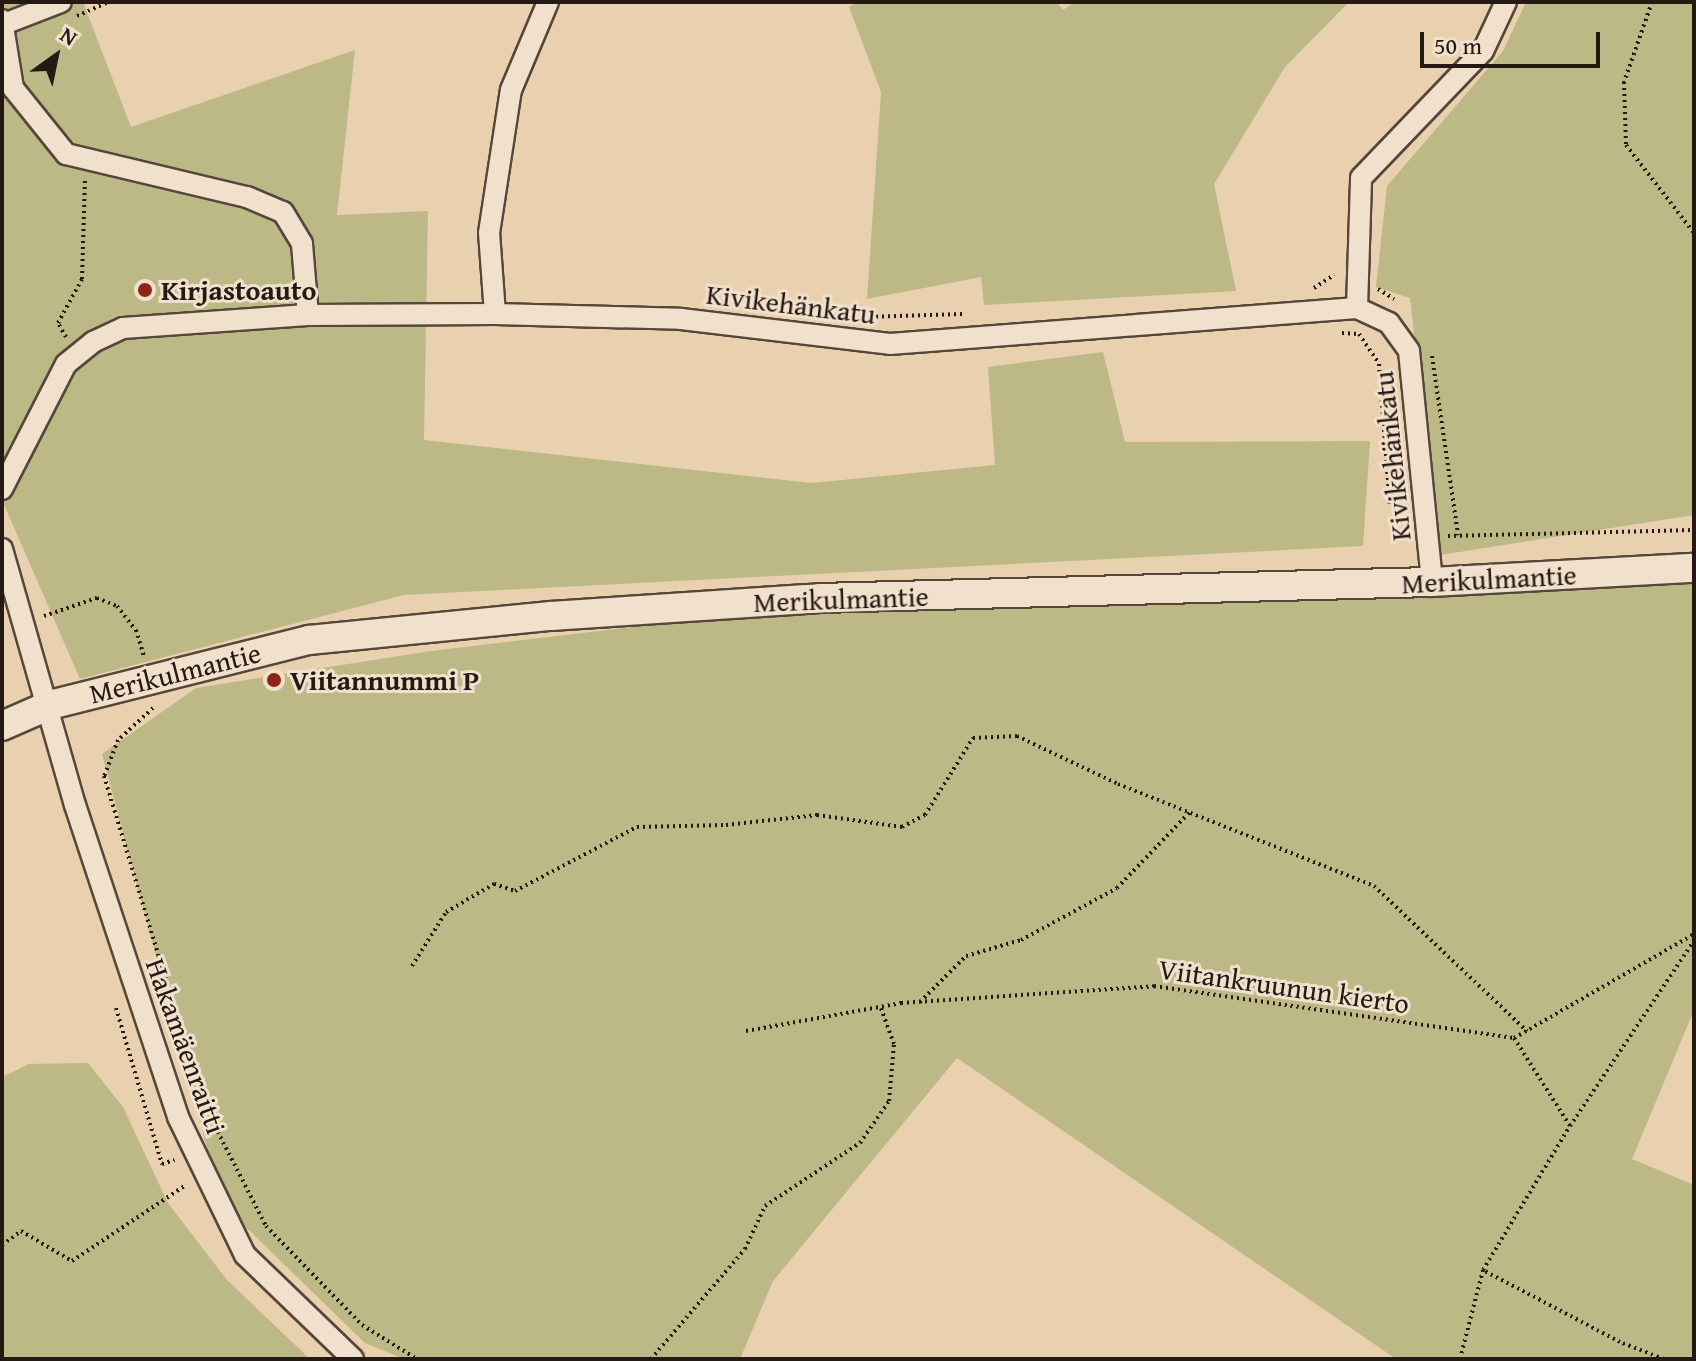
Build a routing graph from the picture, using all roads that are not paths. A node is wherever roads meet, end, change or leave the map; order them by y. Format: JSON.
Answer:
{"nodes":[{"id":1,"x":548,"y":2,"type":"edge"},
{"id":2,"x":1506,"y":2,"type":"edge"},
{"id":3,"x":64,"y":11,"type":"edge"},
{"id":4,"x":3,"y":22,"type":"edge"},
{"id":5,"x":1357,"y":308,"type":"junction"},
{"id":6,"x":495,"y":314,"type":"junction"},
{"id":7,"x":308,"y":315,"type":"junction"},
{"id":8,"x":2,"y":489,"type":"edge"},
{"id":9,"x":2,"y":549,"type":"edge"},
{"id":10,"x":1694,"y":568,"type":"edge"},
{"id":11,"x":1432,"y":582,"type":"junction"},
{"id":12,"x":50,"y":705,"type":"junction"},
{"id":13,"x":2,"y":726,"type":"edge"},
{"id":14,"x":353,"y":1359,"type":"edge"}],
"edges":[{"from":1,"to":6,"type":"street"},
{"from":2,"to":5,"type":"street"},
{"from":3,"to":4,"type":"street"},
{"from":4,"to":7,"type":"street"},
{"from":5,"to":6,"type":"street","name":"Kivikehänkatu"},
{"from":5,"to":11,"type":"street","name":"Kivikehänkatu"},
{"from":6,"to":7,"type":"street","name":"Kivikehänkatu"},
{"from":7,"to":8,"type":"street","name":"Kivikehänkatu"},
{"from":9,"to":12,"type":"street"},
{"from":10,"to":11,"type":"street","name":"Merikulmantie"},
{"from":11,"to":12,"type":"street","name":"Merikulmantie"},
{"from":12,"to":13,"type":"street","name":"Merikulmantie"},
{"from":12,"to":14,"type":"street","name":"Hakamäenraitti"}]}
